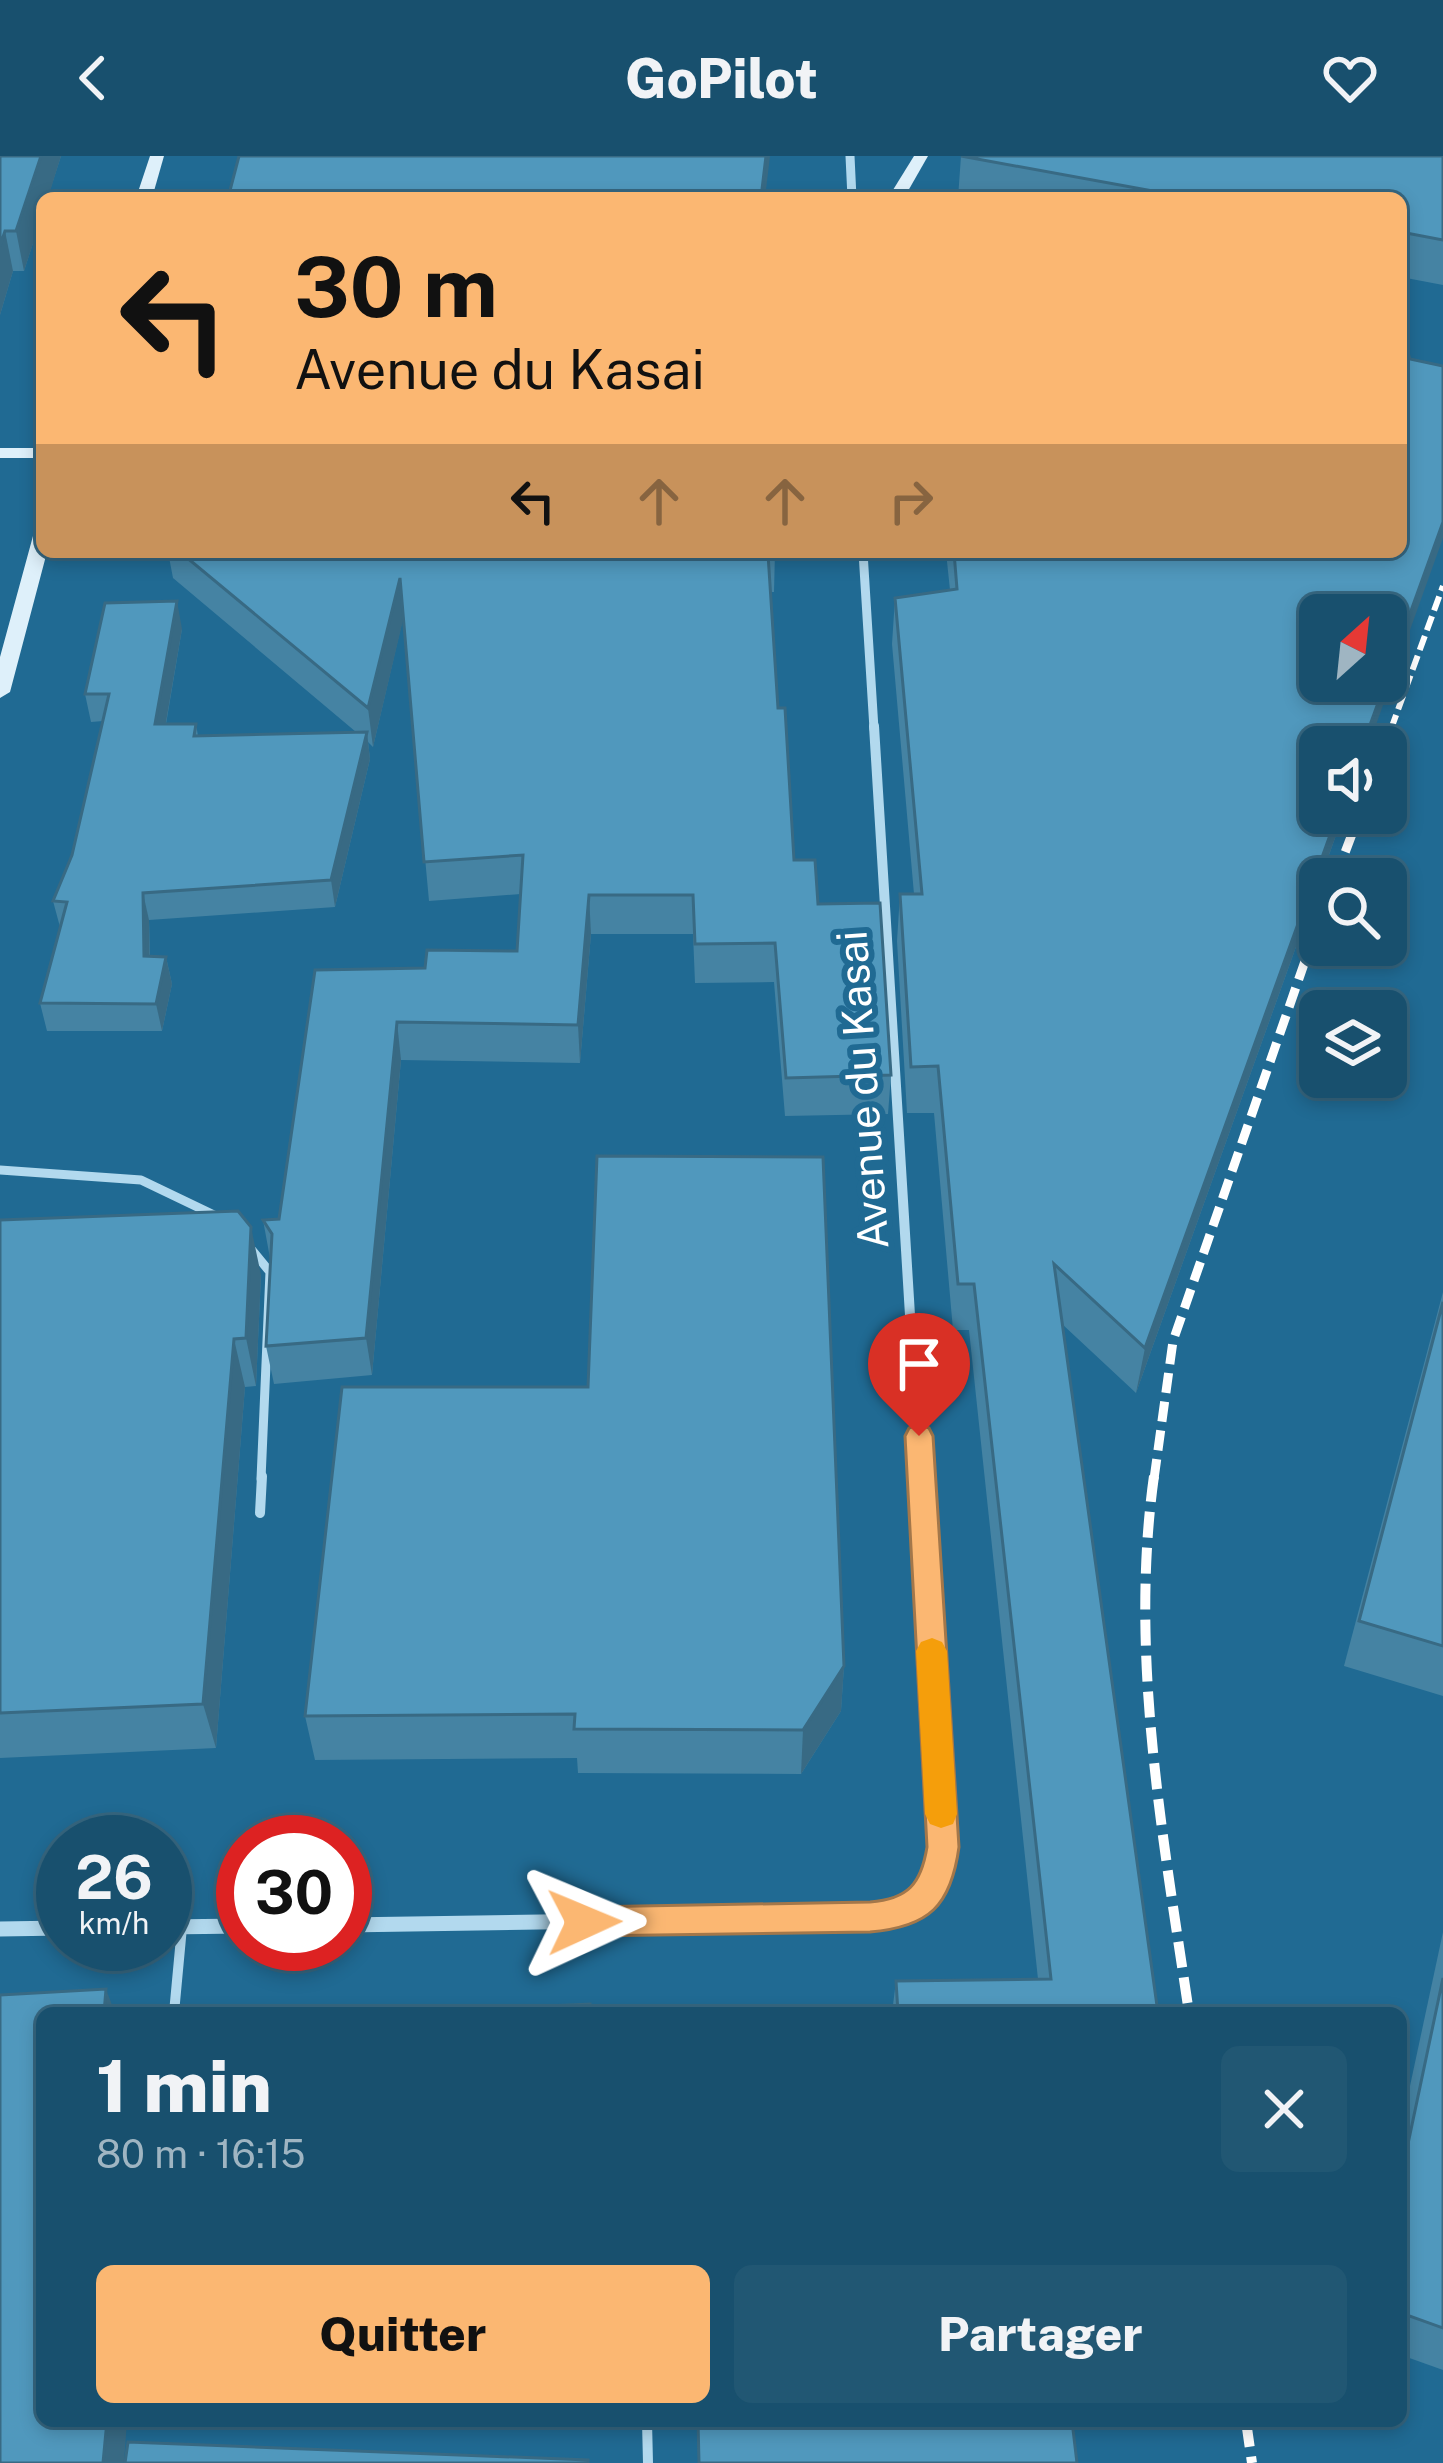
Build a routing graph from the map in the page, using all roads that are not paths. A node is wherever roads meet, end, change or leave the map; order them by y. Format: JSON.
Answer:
{"nodes":[{"id":1,"x":157,"y":156,"type":"edge"},
{"id":2,"x":850,"y":156,"type":"edge"},
{"id":3,"x":922,"y":156,"type":"edge"},
{"id":4,"x":146,"y":192,"type":"edge"},
{"id":5,"x":853,"y":192,"type":"edge"},
{"id":6,"x":900,"y":192,"type":"edge"},
{"id":7,"x":0,"y":452,"type":"edge"},
{"id":8,"x":36,"y":452,"type":"edge"},
{"id":9,"x":36,"y":558,"type":"edge"},
{"id":10,"x":863,"y":558,"type":"edge"},
{"id":11,"x":0,"y":692,"type":"edge"},
{"id":12,"x":0,"y":1170,"type":"edge"},
{"id":13,"x":230,"y":1222,"type":"edge"},
{"id":14,"x":243,"y":1239,"type":"edge"},
{"id":15,"x":260,"y":1513,"type":"dead end"},
{"id":16,"x":372,"y":1925,"type":"edge"},
{"id":17,"x":36,"y":1928,"type":"edge"},
{"id":18,"x":0,"y":1929,"type":"edge"},
{"id":19,"x":174,"y":1971,"type":"edge"},
{"id":20,"x":174,"y":2007,"type":"edge"},
{"id":21,"x":647,"y":2427,"type":"edge"},
{"id":22,"x":648,"y":2463,"type":"edge"}],
"edges":[{"from":1,"to":4,"type":"main road"},
{"from":2,"to":5,"type":"street"},
{"from":3,"to":6,"type":"main road"},
{"from":7,"to":8,"type":"main road"},
{"from":9,"to":11,"type":"main road"},
{"from":10,"to":16,"type":"street","name":"Avenue du Kasai"},
{"from":12,"to":13,"type":"lane"},
{"from":14,"to":15,"type":"lane"},
{"from":17,"to":18,"type":"street"},
{"from":19,"to":20,"type":"lane"},
{"from":21,"to":22,"type":"lane"}]}
